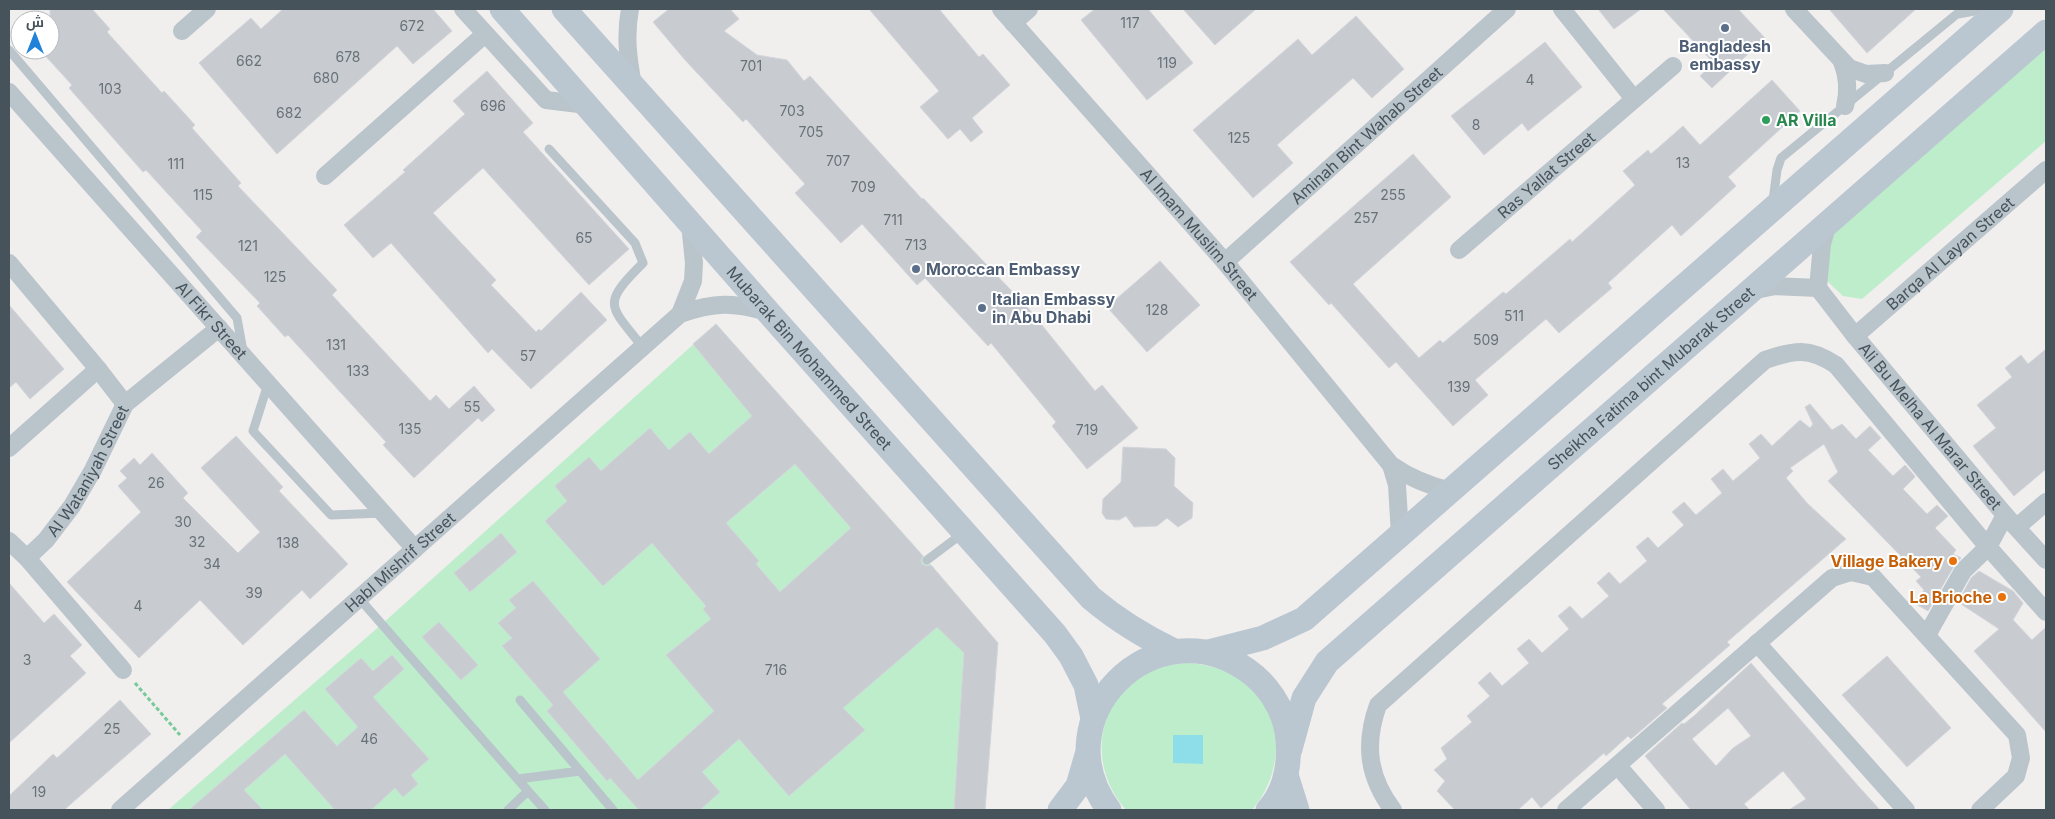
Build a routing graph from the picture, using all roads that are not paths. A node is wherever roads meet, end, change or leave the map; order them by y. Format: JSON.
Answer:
{"nodes":[{"id":1,"x":207,"y":9,"type":"edge"},
{"id":2,"x":463,"y":9,"type":"edge"},
{"id":3,"x":502,"y":9,"type":"edge"},
{"id":4,"x":564,"y":9,"type":"edge"},
{"id":5,"x":630,"y":9,"type":"edge"},
{"id":6,"x":1001,"y":9,"type":"edge"},
{"id":7,"x":1029,"y":9,"type":"edge"},
{"id":8,"x":1507,"y":9,"type":"edge"},
{"id":9,"x":1562,"y":9,"type":"edge"},
{"id":10,"x":1794,"y":9,"type":"edge"},
{"id":11,"x":1985,"y":9,"type":"edge"},
{"id":12,"x":2001,"y":9,"type":"edge"},
{"id":13,"x":1960,"y":12,"type":"edge"},
{"id":14,"x":1013,"y":23,"type":"junction"},
{"id":15,"x":182,"y":31,"type":"dead end"},
{"id":16,"x":2046,"y":32,"type":"edge"},
{"id":17,"x":485,"y":34,"type":"junction"},
{"id":18,"x":9,"y":50,"type":"edge"},
{"id":19,"x":1842,"y":62,"type":"junction"},
{"id":20,"x":1673,"y":66,"type":"dead end"},
{"id":21,"x":1885,"y":73,"type":"junction"},
{"id":22,"x":634,"y":88,"type":"junction"},
{"id":23,"x":9,"y":92,"type":"edge"},
{"id":24,"x":1634,"y":99,"type":"junction"},
{"id":25,"x":587,"y":105,"type":"junction"},
{"id":26,"x":1845,"y":106,"type":"junction"},
{"id":27,"x":549,"y":150,"type":"dead end"},
{"id":28,"x":2046,"y":170,"type":"edge"},
{"id":29,"x":325,"y":176,"type":"dead end"},
{"id":30,"x":1772,"y":209,"type":"junction"},
{"id":31,"x":1828,"y":222,"type":"junction"},
{"id":32,"x":690,"y":223,"type":"junction"},
{"id":33,"x":1459,"y":250,"type":"dead end"},
{"id":34,"x":1225,"y":262,"type":"junction"},
{"id":35,"x":10,"y":267,"type":"edge"},
{"id":36,"x":1818,"y":288,"type":"junction"},
{"id":37,"x":1748,"y":292,"type":"junction"},
{"id":38,"x":769,"y":312,"type":"junction"},
{"id":39,"x":680,"y":314,"type":"junction"},
{"id":40,"x":219,"y":328,"type":"junction"},
{"id":41,"x":1855,"y":336,"type":"junction"},
{"id":42,"x":642,"y":346,"type":"junction"},
{"id":43,"x":244,"y":356,"type":"junction"},
{"id":44,"x":98,"y":369,"type":"junction"},
{"id":45,"x":269,"y":384,"type":"junction"},
{"id":46,"x":124,"y":404,"type":"junction"},
{"id":47,"x":9,"y":448,"type":"edge"},
{"id":48,"x":1391,"y":465,"type":"junction"},
{"id":49,"x":1451,"y":491,"type":"junction"},
{"id":50,"x":2046,"y":502,"type":"edge"},
{"id":51,"x":383,"y":513,"type":"junction"},
{"id":52,"x":2011,"y":521,"type":"junction"},
{"id":53,"x":965,"y":532,"type":"junction"},
{"id":54,"x":1400,"y":535,"type":"junction"},
{"id":55,"x":9,"y":541,"type":"edge"},
{"id":56,"x":1988,"y":547,"type":"junction"},
{"id":57,"x":415,"y":549,"type":"junction"},
{"id":58,"x":27,"y":558,"type":"junction"},
{"id":59,"x":927,"y":560,"type":"dead end"},
{"id":60,"x":2046,"y":560,"type":"edge"},
{"id":61,"x":358,"y":597,"type":"junction"},
{"id":62,"x":2046,"y":612,"type":"edge"},
{"id":63,"x":1927,"y":635,"type":"junction"},
{"id":64,"x":1757,"y":643,"type":"junction"},
{"id":65,"x":1174,"y":651,"type":"junction"},
{"id":66,"x":1208,"y":652,"type":"junction"},
{"id":67,"x":122,"y":670,"type":"road end"},
{"id":68,"x":520,"y":700,"type":"dead end"},
{"id":69,"x":1093,"y":719,"type":"junction"},
{"id":70,"x":1290,"y":749,"type":"junction"},
{"id":71,"x":1088,"y":750,"type":"junction"},
{"id":72,"x":1618,"y":766,"type":"junction"},
{"id":73,"x":580,"y":771,"type":"junction"},
{"id":74,"x":1286,"y":775,"type":"junction"},
{"id":75,"x":518,"y":779,"type":"junction"},
{"id":76,"x":528,"y":791,"type":"junction"},
{"id":77,"x":607,"y":808,"type":"edge"},
{"id":78,"x":120,"y":810,"type":"edge"},
{"id":79,"x":508,"y":810,"type":"edge"},
{"id":80,"x":545,"y":810,"type":"edge"},
{"id":81,"x":1060,"y":810,"type":"edge"},
{"id":82,"x":1109,"y":810,"type":"edge"},
{"id":83,"x":1268,"y":810,"type":"edge"},
{"id":84,"x":1297,"y":810,"type":"edge"},
{"id":85,"x":1393,"y":810,"type":"edge"},
{"id":86,"x":1566,"y":810,"type":"edge"},
{"id":87,"x":1656,"y":810,"type":"edge"},
{"id":88,"x":1906,"y":810,"type":"edge"},
{"id":89,"x":1980,"y":810,"type":"edge"}],
"edges":[{"from":1,"to":15,"type":"street"},
{"from":2,"to":17,"type":"street"},
{"from":3,"to":25,"type":"main road","name":"Mubarak Bin Mohammed Street"},
{"from":4,"to":22,"type":"main road"},
{"from":5,"to":22,"type":"street"},
{"from":6,"to":14,"type":"street","name":"Al Imam Muslim Street"},
{"from":7,"to":14,"type":"street"},
{"from":8,"to":34,"type":"street","name":"Aminah Bint Wahab Street"},
{"from":9,"to":24,"type":"street"},
{"from":10,"to":19,"type":"street"},
{"from":11,"to":13,"type":"lane"},
{"from":12,"to":30,"type":"main road"},
{"from":13,"to":21,"type":"lane"},
{"from":14,"to":34,"type":"street","name":"Al Imam Muslim Street"},
{"from":16,"to":31,"type":"main road","name":"Sheikha Fatima bint Mubarak Street"},
{"from":17,"to":25,"type":"street"},
{"from":17,"to":29,"type":"street"},
{"from":18,"to":43,"type":"lane"},
{"from":19,"to":21,"type":"street"},
{"from":19,"to":26,"type":"street"},
{"from":20,"to":24,"type":"street","name":"Ras Yallat Street"},
{"from":21,"to":26,"type":"lane"},
{"from":22,"to":65,"type":"main road"},
{"from":23,"to":40,"type":"street","name":"Al Fikr Street"},
{"from":24,"to":33,"type":"street","name":"Ras Yallat Street"},
{"from":25,"to":32,"type":"main road","name":"Mubarak Bin Mohammed Street"},
{"from":26,"to":30,"type":"lane"},
{"from":27,"to":42,"type":"lane"},
{"from":28,"to":41,"type":"street","name":"Barqa Al Layan Street"},
{"from":30,"to":49,"type":"main road"},
{"from":31,"to":36,"type":"street"},
{"from":31,"to":37,"type":"main road","name":"Sheikha Fatima bint Mubarak Street"},
{"from":32,"to":38,"type":"main road","name":"Mubarak Bin Mohammed Street"},
{"from":32,"to":39,"type":"street","name":"Habl Mishrif Street"},
{"from":34,"to":48,"type":"street","name":"Al Imam Muslim Street"},
{"from":35,"to":44,"type":"street"},
{"from":36,"to":37,"type":"street"},
{"from":36,"to":41,"type":"street","name":"Ali Bu Melha Al Marar Street"},
{"from":37,"to":70,"type":"main road","name":"Sheikha Fatima bint Mubarak Street"},
{"from":38,"to":39,"type":"street","name":"Habl Mishrif Street"},
{"from":38,"to":53,"type":"main road","name":"Mubarak Bin Mohammed Street"},
{"from":39,"to":42,"type":"street","name":"Habl Mishrif Street"},
{"from":40,"to":43,"type":"street","name":"Al Fikr Street"},
{"from":40,"to":46,"type":"street","name":"Al Wataniyah Street"},
{"from":41,"to":52,"type":"street","name":"Ali Bu Melha Al Marar Street"},
{"from":42,"to":57,"type":"street","name":"Habl Mishrif Street"},
{"from":43,"to":45,"type":"street","name":"Al Fikr Street"},
{"from":44,"to":46,"type":"street"},
{"from":44,"to":47,"type":"street"},
{"from":45,"to":51,"type":"street","name":"Al Fikr Street"},
{"from":45,"to":51,"type":"lane"},
{"from":46,"to":58,"type":"street","name":"Al Wataniyah Street"},
{"from":48,"to":49,"type":"street","name":"Al Imam Muslim Street"},
{"from":48,"to":54,"type":"street","name":"Al Imam Muslim Street"},
{"from":49,"to":54,"type":"main road"},
{"from":50,"to":52,"type":"street"},
{"from":51,"to":57,"type":"street","name":"Al Fikr Street"},
{"from":52,"to":56,"type":"street"},
{"from":52,"to":60,"type":"street","name":"Ali Bu Melha Al Marar Street"},
{"from":53,"to":59,"type":"lane"},
{"from":53,"to":69,"type":"main road","name":"Mubarak Bin Mohammed Street"},
{"from":54,"to":66,"type":"main road"},
{"from":55,"to":58,"type":"street"},
{"from":56,"to":62,"type":"street"},
{"from":56,"to":63,"type":"street"},
{"from":56,"to":85,"type":"street"},
{"from":57,"to":61,"type":"street","name":"Habl Mishrif Street"},
{"from":58,"to":67,"type":"street"},
{"from":61,"to":75,"type":"lane"},
{"from":61,"to":78,"type":"street","name":"Habl Mishrif Street"},
{"from":63,"to":64,"type":"street"},
{"from":63,"to":89,"type":"street"},
{"from":64,"to":72,"type":"street"},
{"from":64,"to":88,"type":"street"},
{"from":65,"to":66,"type":"main road"},
{"from":65,"to":69,"type":"main road"},
{"from":66,"to":70,"type":"main road"},
{"from":68,"to":73,"type":"lane"},
{"from":69,"to":71,"type":"main road"},
{"from":70,"to":74,"type":"main road"},
{"from":71,"to":81,"type":"main road"},
{"from":71,"to":82,"type":"main road"},
{"from":72,"to":86,"type":"street"},
{"from":72,"to":87,"type":"street"},
{"from":73,"to":75,"type":"lane"},
{"from":73,"to":77,"type":"lane"},
{"from":74,"to":83,"type":"main road"},
{"from":74,"to":84,"type":"main road"},
{"from":75,"to":76,"type":"lane"},
{"from":76,"to":79,"type":"lane"},
{"from":76,"to":80,"type":"lane"}]}
